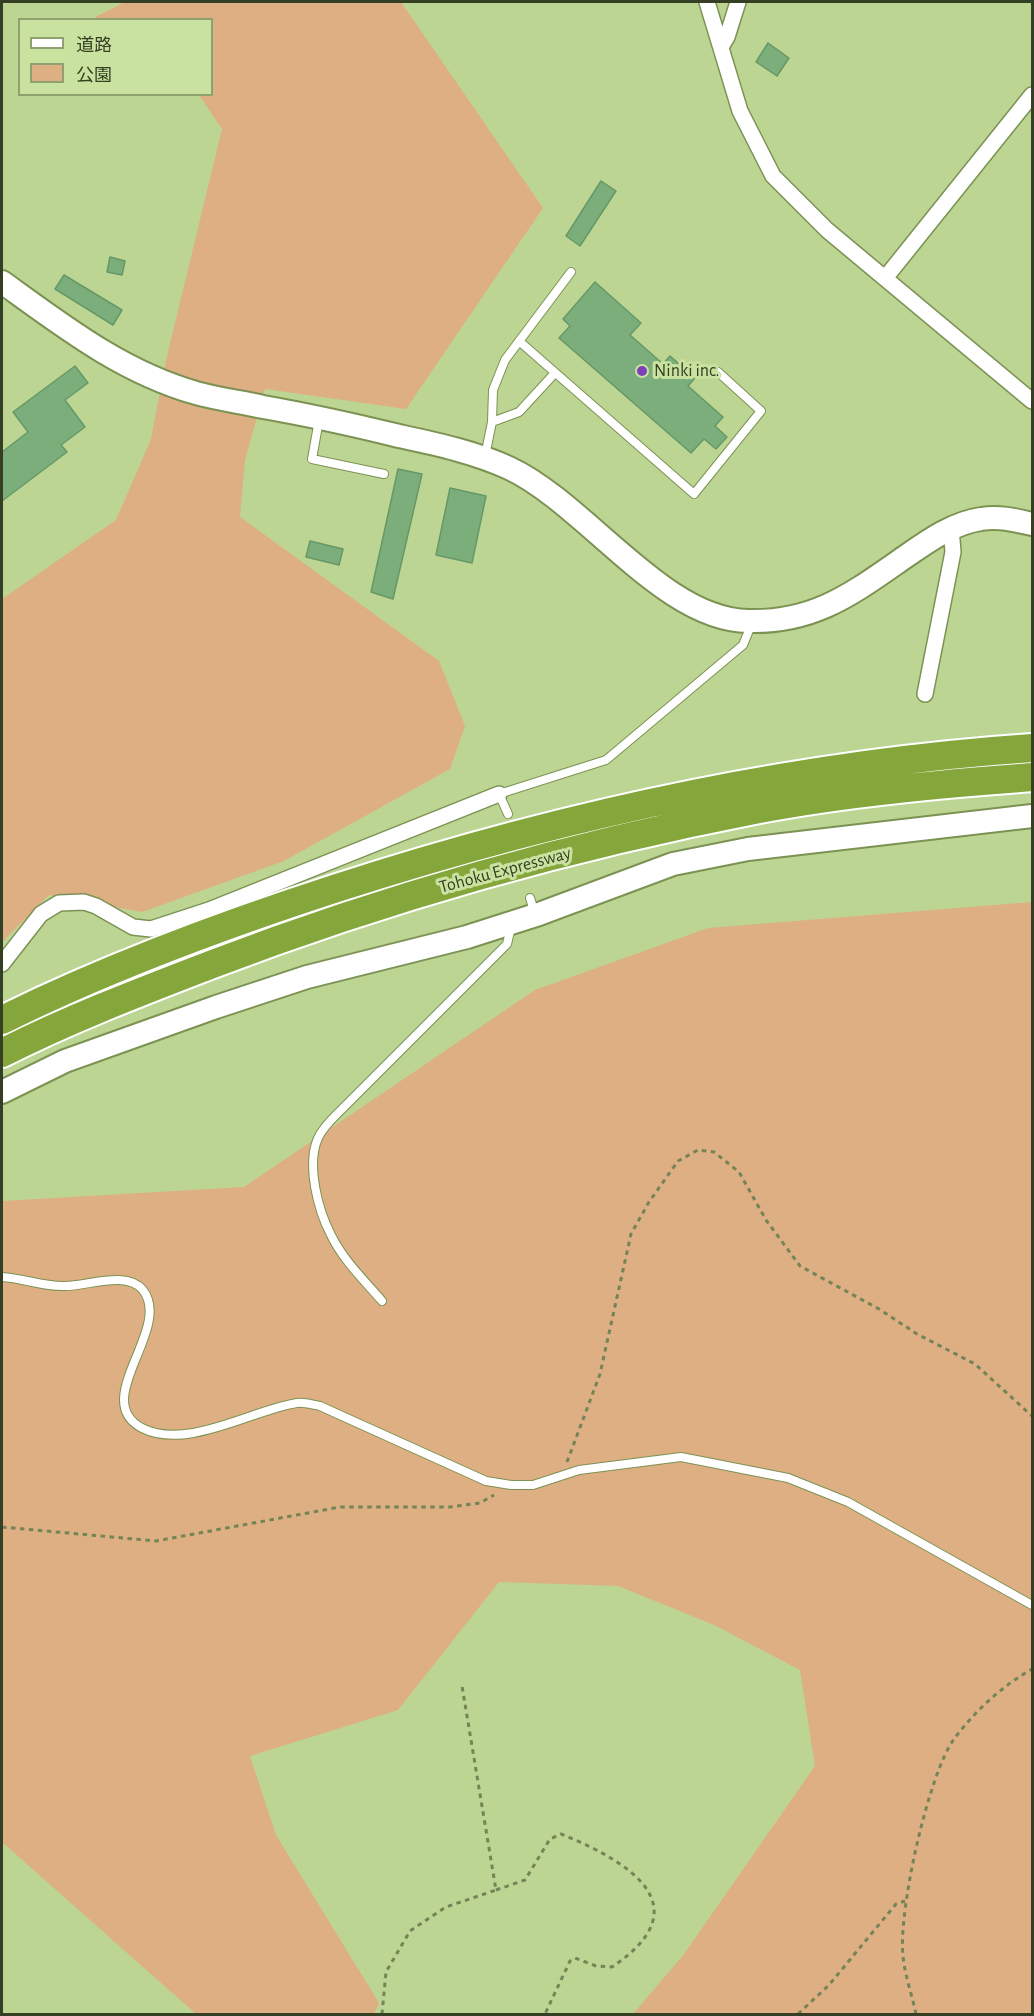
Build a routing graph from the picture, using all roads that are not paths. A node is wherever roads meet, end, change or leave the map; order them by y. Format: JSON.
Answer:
{"nodes":[{"id":1,"x":707,"y":2,"type":"edge"},
{"id":2,"x":738,"y":2,"type":"edge"},
{"id":3,"x":721,"y":47,"type":"junction"},
{"id":4,"x":1032,"y":95,"type":"edge"},
{"id":5,"x":572,"y":272,"type":"dead end"},
{"id":6,"x":886,"y":277,"type":"junction"},
{"id":7,"x":2,"y":282,"type":"edge"},
{"id":8,"x":519,"y":341,"type":"junction"},
{"id":9,"x":718,"y":372,"type":"dead end"},
{"id":10,"x":554,"y":374,"type":"junction"},
{"id":11,"x":1032,"y":401,"type":"edge"},
{"id":12,"x":319,"y":418,"type":"junction"},
{"id":13,"x":492,"y":422,"type":"junction"},
{"id":14,"x":485,"y":457,"type":"junction"},
{"id":15,"x":384,"y":474,"type":"dead end"},
{"id":16,"x":1032,"y":524,"type":"edge"},
{"id":17,"x":951,"y":528,"type":"junction"},
{"id":18,"x":752,"y":621,"type":"junction"},
{"id":19,"x":925,"y":694,"type":"dead end"},
{"id":20,"x":1032,"y":748,"type":"edge"},
{"id":21,"x":1032,"y":777,"type":"edge"},
{"id":22,"x":499,"y":794,"type":"junction"},
{"id":23,"x":508,"y":814,"type":"dead end"},
{"id":24,"x":1032,"y":816,"type":"edge"},
{"id":25,"x":512,"y":922,"type":"junction"},
{"id":26,"x":2,"y":964,"type":"edge"},
{"id":27,"x":2,"y":1020,"type":"edge"},
{"id":28,"x":2,"y":1053,"type":"edge"},
{"id":29,"x":2,"y":1092,"type":"edge"},
{"id":30,"x":2,"y":1277,"type":"edge"},
{"id":31,"x":382,"y":1301,"type":"dead end"},
{"id":32,"x":1032,"y":1605,"type":"edge"}],
"edges":[{"from":1,"to":3,"type":"street"},
{"from":2,"to":3,"type":"street"},
{"from":3,"to":6,"type":"street"},
{"from":4,"to":6,"type":"street"},
{"from":5,"to":8,"type":"lane"},
{"from":6,"to":11,"type":"street"},
{"from":7,"to":12,"type":"street"},
{"from":8,"to":10,"type":"lane"},
{"from":8,"to":13,"type":"lane"},
{"from":9,"to":10,"type":"lane"},
{"from":10,"to":13,"type":"lane"},
{"from":12,"to":14,"type":"street"},
{"from":12,"to":15,"type":"lane"},
{"from":13,"to":14,"type":"lane"},
{"from":14,"to":18,"type":"street"},
{"from":16,"to":17,"type":"street"},
{"from":17,"to":18,"type":"street"},
{"from":17,"to":19,"type":"street"},
{"from":18,"to":22,"type":"lane"},
{"from":20,"to":27,"type":"highway","name":"Tohoku Expressway"},
{"from":21,"to":28,"type":"highway","name":"Tohoku Expressway"},
{"from":22,"to":23,"type":"lane"},
{"from":22,"to":26,"type":"street"},
{"from":24,"to":25,"type":"street"},
{"from":25,"to":29,"type":"street"},
{"from":25,"to":31,"type":"lane"},
{"from":30,"to":32,"type":"lane"}]}
